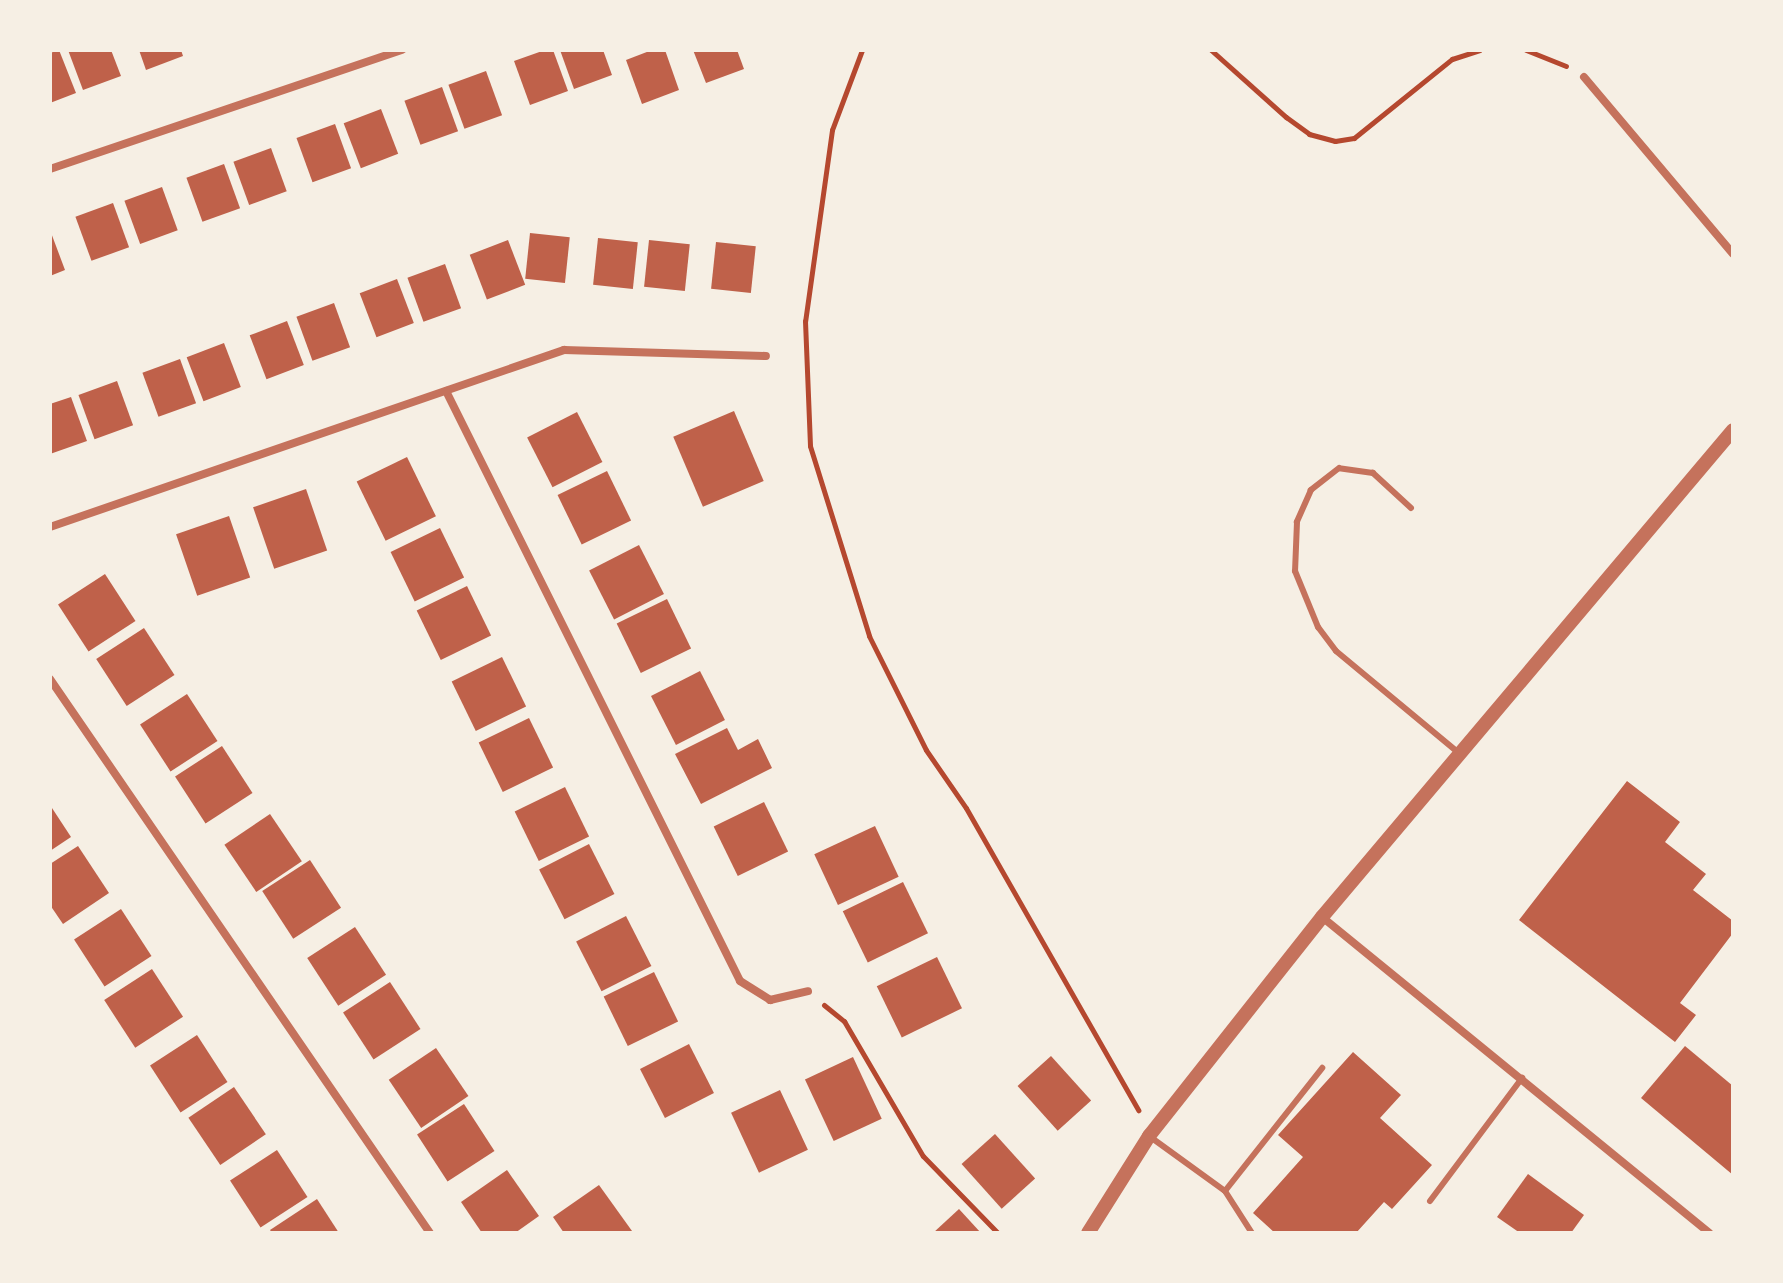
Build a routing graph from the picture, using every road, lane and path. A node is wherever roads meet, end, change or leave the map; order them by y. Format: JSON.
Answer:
{"nodes":[{"id":1,"x":402,"y":50,"type":"edge"},
{"id":2,"x":862,"y":50,"type":"edge"},
{"id":3,"x":1211,"y":50,"type":"edge"},
{"id":4,"x":1480,"y":50,"type":"edge"},
{"id":5,"x":1526,"y":50,"type":"edge"},
{"id":6,"x":1584,"y":77,"type":"joint"},
{"id":7,"x":50,"y":169,"type":"edge"},
{"id":8,"x":1733,"y":254,"type":"edge"},
{"id":9,"x":766,"y":356,"type":"dead end"},
{"id":10,"x":446,"y":391,"type":"junction"},
{"id":11,"x":1733,"y":430,"type":"edge"},
{"id":12,"x":1411,"y":508,"type":"dead end"},
{"id":13,"x":50,"y":527,"type":"edge"},
{"id":14,"x":50,"y":679,"type":"edge"},
{"id":15,"x":1460,"y":754,"type":"junction"},
{"id":16,"x":1322,"y":917,"type":"junction"},
{"id":17,"x":808,"y":991,"type":"joint"},
{"id":18,"x":1322,"y":1068,"type":"dead end"},
{"id":19,"x":1522,"y":1078,"type":"junction"},
{"id":20,"x":1152,"y":1131,"type":"junction"},
{"id":21,"x":1225,"y":1191,"type":"junction"},
{"id":22,"x":1430,"y":1201,"type":"dead end"},
{"id":23,"x":430,"y":1233,"type":"edge"},
{"id":24,"x":998,"y":1233,"type":"edge"},
{"id":25,"x":1088,"y":1233,"type":"edge"},
{"id":26,"x":1252,"y":1233,"type":"edge"},
{"id":27,"x":1709,"y":1233,"type":"edge"}],
"edges":[{"from":1,"to":7,"type":"street"},
{"from":2,"to":20,"type":"path"},
{"from":3,"to":4,"type":"path"},
{"from":5,"to":6,"type":"path"},
{"from":6,"to":8,"type":"street"},
{"from":9,"to":10,"type":"street"},
{"from":10,"to":13,"type":"street"},
{"from":10,"to":17,"type":"street"},
{"from":11,"to":15,"type":"street"},
{"from":12,"to":15,"type":"lane"},
{"from":14,"to":23,"type":"street"},
{"from":15,"to":16,"type":"street"},
{"from":16,"to":19,"type":"street"},
{"from":16,"to":20,"type":"street"},
{"from":17,"to":24,"type":"path"},
{"from":18,"to":21,"type":"lane"},
{"from":19,"to":22,"type":"lane"},
{"from":19,"to":27,"type":"street"},
{"from":20,"to":21,"type":"lane"},
{"from":20,"to":25,"type":"street"},
{"from":21,"to":26,"type":"lane"}]}
